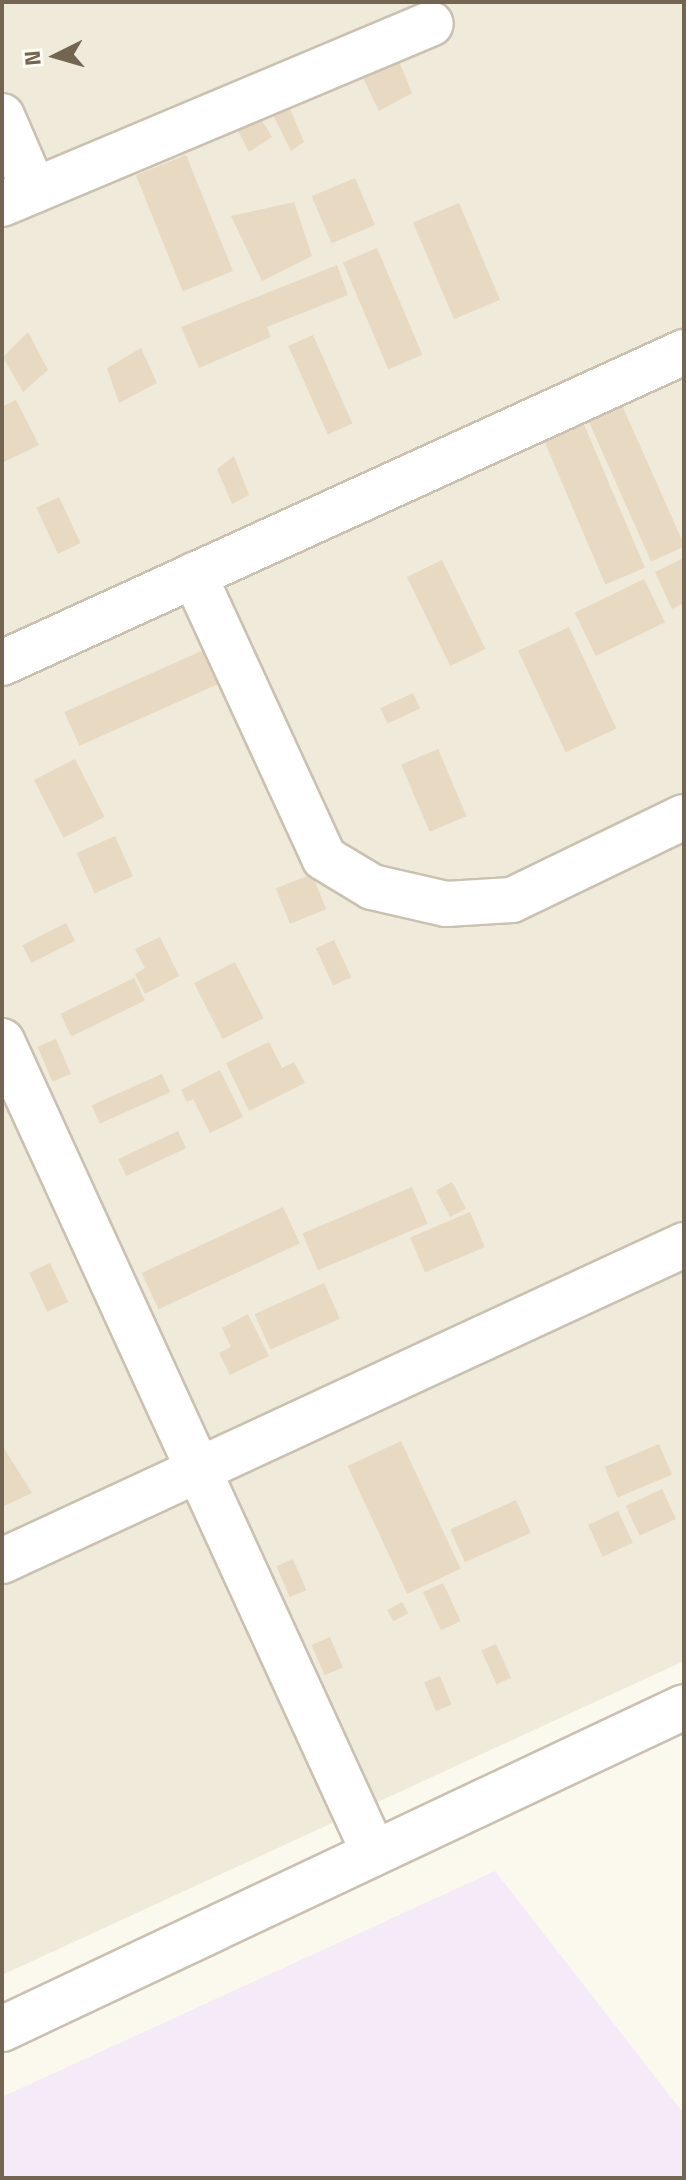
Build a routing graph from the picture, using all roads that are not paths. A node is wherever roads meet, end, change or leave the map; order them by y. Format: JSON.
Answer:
{"nodes":[{"id":1,"x":431,"y":24,"type":"dead end"},
{"id":2,"x":2,"y":116,"type":"edge"},
{"id":3,"x":18,"y":197,"type":"edge"},
{"id":4,"x":684,"y":352,"type":"edge"},
{"id":5,"x":194,"y":575,"type":"junction"},
{"id":6,"x":2,"y":663,"type":"edge"},
{"id":7,"x":684,"y":817,"type":"edge"},
{"id":8,"x":2,"y":1041,"type":"edge"},
{"id":9,"x":684,"y":1245,"type":"edge"},
{"id":10,"x":200,"y":1472,"type":"junction"},
{"id":11,"x":2,"y":1561,"type":"edge"},
{"id":12,"x":684,"y":1707,"type":"edge"},
{"id":13,"x":374,"y":1853,"type":"junction"},
{"id":14,"x":2,"y":2029,"type":"edge"}],
"edges":[{"from":1,"to":3,"type":"street"},
{"from":2,"to":3,"type":"street"},
{"from":4,"to":5,"type":"street"},
{"from":5,"to":6,"type":"street"},
{"from":5,"to":7,"type":"street"},
{"from":8,"to":10,"type":"street"},
{"from":9,"to":10,"type":"street"},
{"from":10,"to":11,"type":"street"},
{"from":10,"to":13,"type":"street"},
{"from":12,"to":13,"type":"street"},
{"from":13,"to":14,"type":"street"}]}
